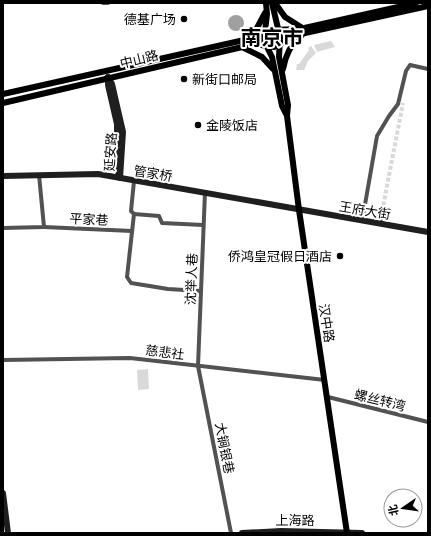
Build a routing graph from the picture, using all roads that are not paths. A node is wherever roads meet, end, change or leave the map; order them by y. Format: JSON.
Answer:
{"nodes":[{"id":1,"x":266,"y":3,"type":"edge"},
{"id":2,"x":273,"y":3,"type":"edge"},
{"id":3,"x":416,"y":3,"type":"edge"},
{"id":4,"x":428,"y":6,"type":"edge"},
{"id":5,"x":274,"y":30,"type":"junction"},
{"id":6,"x":304,"y":31,"type":"junction"},
{"id":7,"x":265,"y":32,"type":"junction"},
{"id":8,"x":240,"y":44,"type":"junction"},
{"id":9,"x":280,"y":44,"type":"junction"},
{"id":10,"x":268,"y":47,"type":"junction"},
{"id":11,"x":428,"y":68,"type":"edge"},
{"id":12,"x":279,"y":75,"type":"junction"},
{"id":13,"x":108,"y":77,"type":"junction"},
{"id":14,"x":3,"y":94,"type":"edge"},
{"id":15,"x":3,"y":103,"type":"edge"},
{"id":16,"x":39,"y":174,"type":"junction"},
{"id":17,"x":3,"y":176,"type":"edge"},
{"id":18,"x":120,"y":178,"type":"junction"},
{"id":19,"x":134,"y":181,"type":"junction"},
{"id":20,"x":205,"y":192,"type":"junction"},
{"id":21,"x":299,"y":210,"type":"junction"},
{"id":22,"x":134,"y":214,"type":"junction"},
{"id":23,"x":363,"y":216,"type":"dead end"},
{"id":24,"x":203,"y":225,"type":"junction"},
{"id":25,"x":44,"y":227,"type":"junction"},
{"id":26,"x":3,"y":228,"type":"edge"},
{"id":27,"x":132,"y":231,"type":"junction"},
{"id":28,"x":428,"y":232,"type":"edge"},
{"id":29,"x":200,"y":291,"type":"junction"},
{"id":30,"x":3,"y":360,"type":"edge"},
{"id":31,"x":198,"y":366,"type":"junction"},
{"id":32,"x":325,"y":380,"type":"junction"},
{"id":33,"x":328,"y":397,"type":"junction"},
{"id":34,"x":428,"y":422,"type":"edge"},
{"id":35,"x":3,"y":493,"type":"edge"},
{"id":36,"x":347,"y":532,"type":"edge"},
{"id":37,"x":8,"y":533,"type":"edge"},
{"id":38,"x":232,"y":533,"type":"edge"},
{"id":39,"x":242,"y":533,"type":"edge"},
{"id":40,"x":362,"y":533,"type":"edge"}],
"edges":[{"from":1,"to":7,"type":"main road"},
{"from":1,"to":8,"type":"main road"},
{"from":2,"to":5,"type":"main road","name":"汉中路"},
{"from":2,"to":6,"type":"main road"},
{"from":3,"to":6,"type":"main road"},
{"from":4,"to":6,"type":"main road"},
{"from":5,"to":6,"type":"main road","name":"中山路"},
{"from":5,"to":7,"type":"main road","name":"中山路"},
{"from":5,"to":9,"type":"main road","name":"汉中路"},
{"from":6,"to":9,"type":"main road","name":"中山路"},
{"from":6,"to":12,"type":"main road"},
{"from":7,"to":8,"type":"main road","name":"中山路"},
{"from":7,"to":10,"type":"main road","name":"汉中路"},
{"from":8,"to":10,"type":"main road","name":"中山路"},
{"from":8,"to":12,"type":"main road"},
{"from":8,"to":13,"type":"main road","name":"中山路"},
{"from":8,"to":14,"type":"main road","name":"中山路"},
{"from":9,"to":10,"type":"main road","name":"中山路"},
{"from":9,"to":12,"type":"main road","name":"汉中路"},
{"from":10,"to":12,"type":"main road","name":"汉中路"},
{"from":11,"to":23,"type":"street"},
{"from":12,"to":21,"type":"main road","name":"汉中路"},
{"from":13,"to":15,"type":"main road","name":"中山路"},
{"from":13,"to":18,"type":"street","name":"延安路"},
{"from":16,"to":17,"type":"street","name":"管家桥"},
{"from":16,"to":18,"type":"street","name":"管家桥"},
{"from":16,"to":25,"type":"street"},
{"from":18,"to":19,"type":"street","name":"管家桥"},
{"from":19,"to":20,"type":"street","name":"管家桥"},
{"from":19,"to":22,"type":"street"},
{"from":20,"to":21,"type":"street","name":"管家桥"},
{"from":20,"to":24,"type":"street","name":"沈举人巷"},
{"from":21,"to":28,"type":"street","name":"王府大街"},
{"from":21,"to":32,"type":"main road","name":"汉中路"},
{"from":22,"to":24,"type":"street"},
{"from":22,"to":27,"type":"street"},
{"from":24,"to":29,"type":"street","name":"沈举人巷"},
{"from":25,"to":26,"type":"street","name":"平家巷"},
{"from":25,"to":27,"type":"street","name":"平家巷"},
{"from":27,"to":29,"type":"street"},
{"from":29,"to":31,"type":"street","name":"沈举人巷"},
{"from":30,"to":31,"type":"street","name":"慈悲社"},
{"from":31,"to":32,"type":"street","name":"慈悲社"},
{"from":31,"to":38,"type":"street","name":"大锏银巷"},
{"from":32,"to":33,"type":"main road","name":"汉中路"},
{"from":33,"to":34,"type":"street","name":"螺丝转湾"},
{"from":33,"to":36,"type":"main road","name":"汉中路"},
{"from":35,"to":37,"type":"street"},
{"from":36,"to":39,"type":"street","name":"上海路"},
{"from":36,"to":40,"type":"street","name":"上海路"}]}
